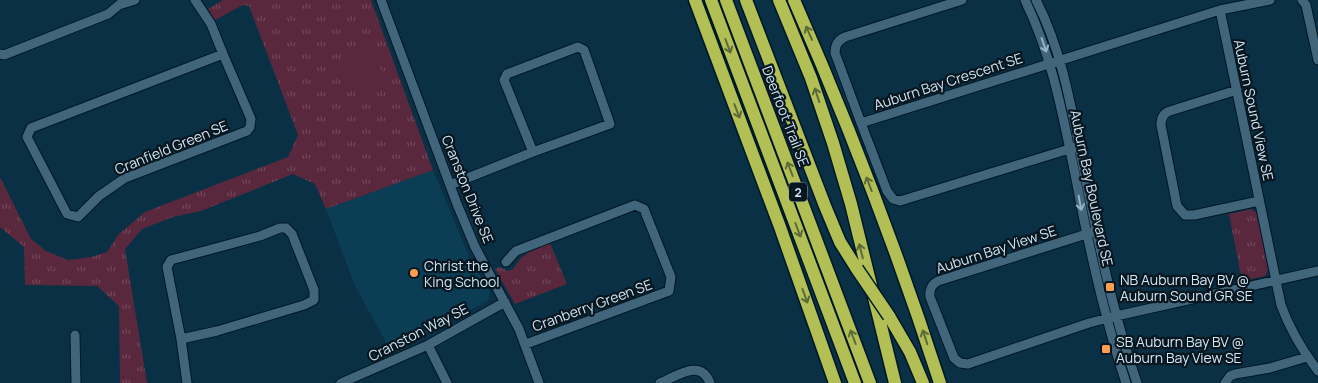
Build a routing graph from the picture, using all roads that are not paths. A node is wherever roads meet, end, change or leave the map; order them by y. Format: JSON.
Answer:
{"nodes":[{"id":1,"x":135,"y":0,"type":"edge"},
{"id":2,"x":196,"y":0,"type":"edge"},
{"id":3,"x":381,"y":0,"type":"edge"},
{"id":4,"x":694,"y":0,"type":"edge"},
{"id":5,"x":711,"y":0,"type":"edge"},
{"id":6,"x":726,"y":0,"type":"edge"},
{"id":7,"x":746,"y":0,"type":"edge"},
{"id":8,"x":779,"y":0,"type":"edge"},
{"id":9,"x":794,"y":0,"type":"edge"},
{"id":10,"x":962,"y":0,"type":"edge"},
{"id":11,"x":1024,"y":0,"type":"edge"},
{"id":12,"x":1036,"y":0,"type":"edge"},
{"id":13,"x":1270,"y":0,"type":"edge"},
{"id":14,"x":1302,"y":0,"type":"edge"},
{"id":15,"x":122,"y":1,"type":"edge"},
{"id":16,"x":1220,"y":10,"type":"junction"},
{"id":17,"x":0,"y":54,"type":"edge"},
{"id":18,"x":223,"y":54,"type":"junction"},
{"id":19,"x":1060,"y":60,"type":"junction"},
{"id":20,"x":1318,"y":60,"type":"edge"},
{"id":21,"x":1050,"y":63,"type":"junction"},
{"id":22,"x":1236,"y":90,"type":"junction"},
{"id":23,"x":861,"y":123,"type":"junction"},
{"id":24,"x":1079,"y":146,"type":"junction"},
{"id":25,"x":1069,"y":149,"type":"junction"},
{"id":26,"x":533,"y":152,"type":"junction"},
{"id":27,"x":450,"y":185,"type":"junction"},
{"id":28,"x":1259,"y":201,"type":"junction"},
{"id":29,"x":1096,"y":231,"type":"junction"},
{"id":30,"x":1087,"y":234,"type":"junction"},
{"id":31,"x":506,"y":262,"type":"dead end"},
{"id":32,"x":1318,"y":271,"type":"edge"},
{"id":33,"x":1275,"y":280,"type":"junction"},
{"id":34,"x":505,"y":302,"type":"junction"},
{"id":35,"x":1116,"y":316,"type":"junction"},
{"id":36,"x":1106,"y":318,"type":"junction"},
{"id":37,"x":75,"y":334,"type":"dead end"},
{"id":38,"x":181,"y":339,"type":"junction"},
{"id":39,"x":526,"y":344,"type":"junction"},
{"id":40,"x":428,"y":345,"type":"junction"},
{"id":41,"x":1307,"y":357,"type":"junction"},
{"id":42,"x":1318,"y":371,"type":"edge"},
{"id":43,"x":76,"y":383,"type":"edge"},
{"id":44,"x":187,"y":383,"type":"edge"},
{"id":45,"x":341,"y":383,"type":"edge"},
{"id":46,"x":447,"y":383,"type":"edge"},
{"id":47,"x":539,"y":383,"type":"edge"},
{"id":48,"x":660,"y":383,"type":"edge"},
{"id":49,"x":710,"y":383,"type":"edge"},
{"id":50,"x":833,"y":383,"type":"edge"},
{"id":51,"x":855,"y":383,"type":"edge"},
{"id":52,"x":870,"y":383,"type":"edge"},
{"id":53,"x":895,"y":383,"type":"edge"},
{"id":54,"x":923,"y":383,"type":"edge"},
{"id":55,"x":940,"y":383,"type":"edge"},
{"id":56,"x":1126,"y":383,"type":"edge"},
{"id":57,"x":1137,"y":383,"type":"edge"},
{"id":58,"x":1225,"y":383,"type":"edge"}],
"edges":[{"from":1,"to":15,"type":"street"},
{"from":2,"to":18,"type":"street","name":"Cranfield Green SE"},
{"from":3,"to":27,"type":"street","name":"Cranston Drive SE"},
{"from":4,"to":50,"type":"highway","number":"2","one_way":true},
{"from":5,"to":51,"type":"highway","one_way":true},
{"from":52,"to":6,"type":"highway","name":"Deerfoot Trail SE","number":"2","one_way":true},
{"from":7,"to":54,"type":"highway","bridge":true},
{"from":53,"to":8,"type":"highway","one_way":true},
{"from":55,"to":9,"type":"highway","one_way":true},
{"from":10,"to":23,"type":"street"},
{"from":11,"to":21,"type":"street","name":"Auburn Bay Boulevard SE","one_way":true},
{"from":12,"to":19,"type":"street","name":"Auburn Bay Boulevard SE"},
{"from":13,"to":16,"type":"street"},
{"from":14,"to":20,"type":"street"},
{"from":15,"to":17,"type":"street"},
{"from":16,"to":19,"type":"street"},
{"from":16,"to":22,"type":"street","name":"Auburn Sound View SE"},
{"from":18,"to":18,"type":"street","name":"Cranfield Green SE"},
{"from":19,"to":21,"type":"street","name":"Auburn Bay Crescent SE"},
{"from":19,"to":24,"type":"street","name":"Auburn Bay Boulevard SE"},
{"from":21,"to":23,"type":"street","name":"Auburn Bay Crescent SE"},
{"from":21,"to":25,"type":"street","name":"Auburn Bay Boulevard SE"},
{"from":22,"to":28,"type":"street","name":"Auburn Sound View SE"},
{"from":22,"to":28,"type":"street"},
{"from":23,"to":25,"type":"street","name":"Auburn Bay Crescent SE"},
{"from":24,"to":25,"type":"street","name":"Auburn Bay Crescent SE"},
{"from":24,"to":29,"type":"street","name":"Auburn Bay Boulevard SE"},
{"from":25,"to":30,"type":"street","name":"Auburn Bay Boulevard SE","one_way":true},
{"from":26,"to":26,"type":"street"},
{"from":26,"to":27,"type":"street"},
{"from":27,"to":34,"type":"street","name":"Cranston Drive SE"},
{"from":28,"to":33,"type":"street","name":"Auburn Sound View SE"},
{"from":29,"to":30,"type":"street","name":"Auburn Bay View SE"},
{"from":29,"to":35,"type":"street","name":"Auburn Bay Boulevard SE"},
{"from":30,"to":36,"type":"street","name":"Auburn Bay Boulevard SE"},
{"from":30,"to":36,"type":"street","name":"Auburn Bay View SE"},
{"from":31,"to":39,"type":"street","name":"Cranberry Green SE"},
{"from":32,"to":33,"type":"street"},
{"from":33,"to":35,"type":"street"},
{"from":33,"to":41,"type":"street","name":"Auburn Sound View SE"},
{"from":34,"to":39,"type":"street","name":"Cranston Drive SE"},
{"from":34,"to":40,"type":"street","name":"Cranston Way SE"},
{"from":35,"to":36,"type":"street"},
{"from":35,"to":57,"type":"street","name":"Auburn Bay Boulevard SE"},
{"from":36,"to":56,"type":"street","name":"Auburn Bay Boulevard SE"},
{"from":37,"to":43,"type":"street"},
{"from":38,"to":38,"type":"street"},
{"from":38,"to":44,"type":"street"},
{"from":39,"to":47,"type":"street","name":"Cranston Drive SE"},
{"from":40,"to":45,"type":"street","name":"Cranston Way SE"},
{"from":40,"to":46,"type":"street"},
{"from":41,"to":42,"type":"street","name":"Auburn Sound View SE"},
{"from":41,"to":58,"type":"street"},
{"from":48,"to":49,"type":"street"}]}
